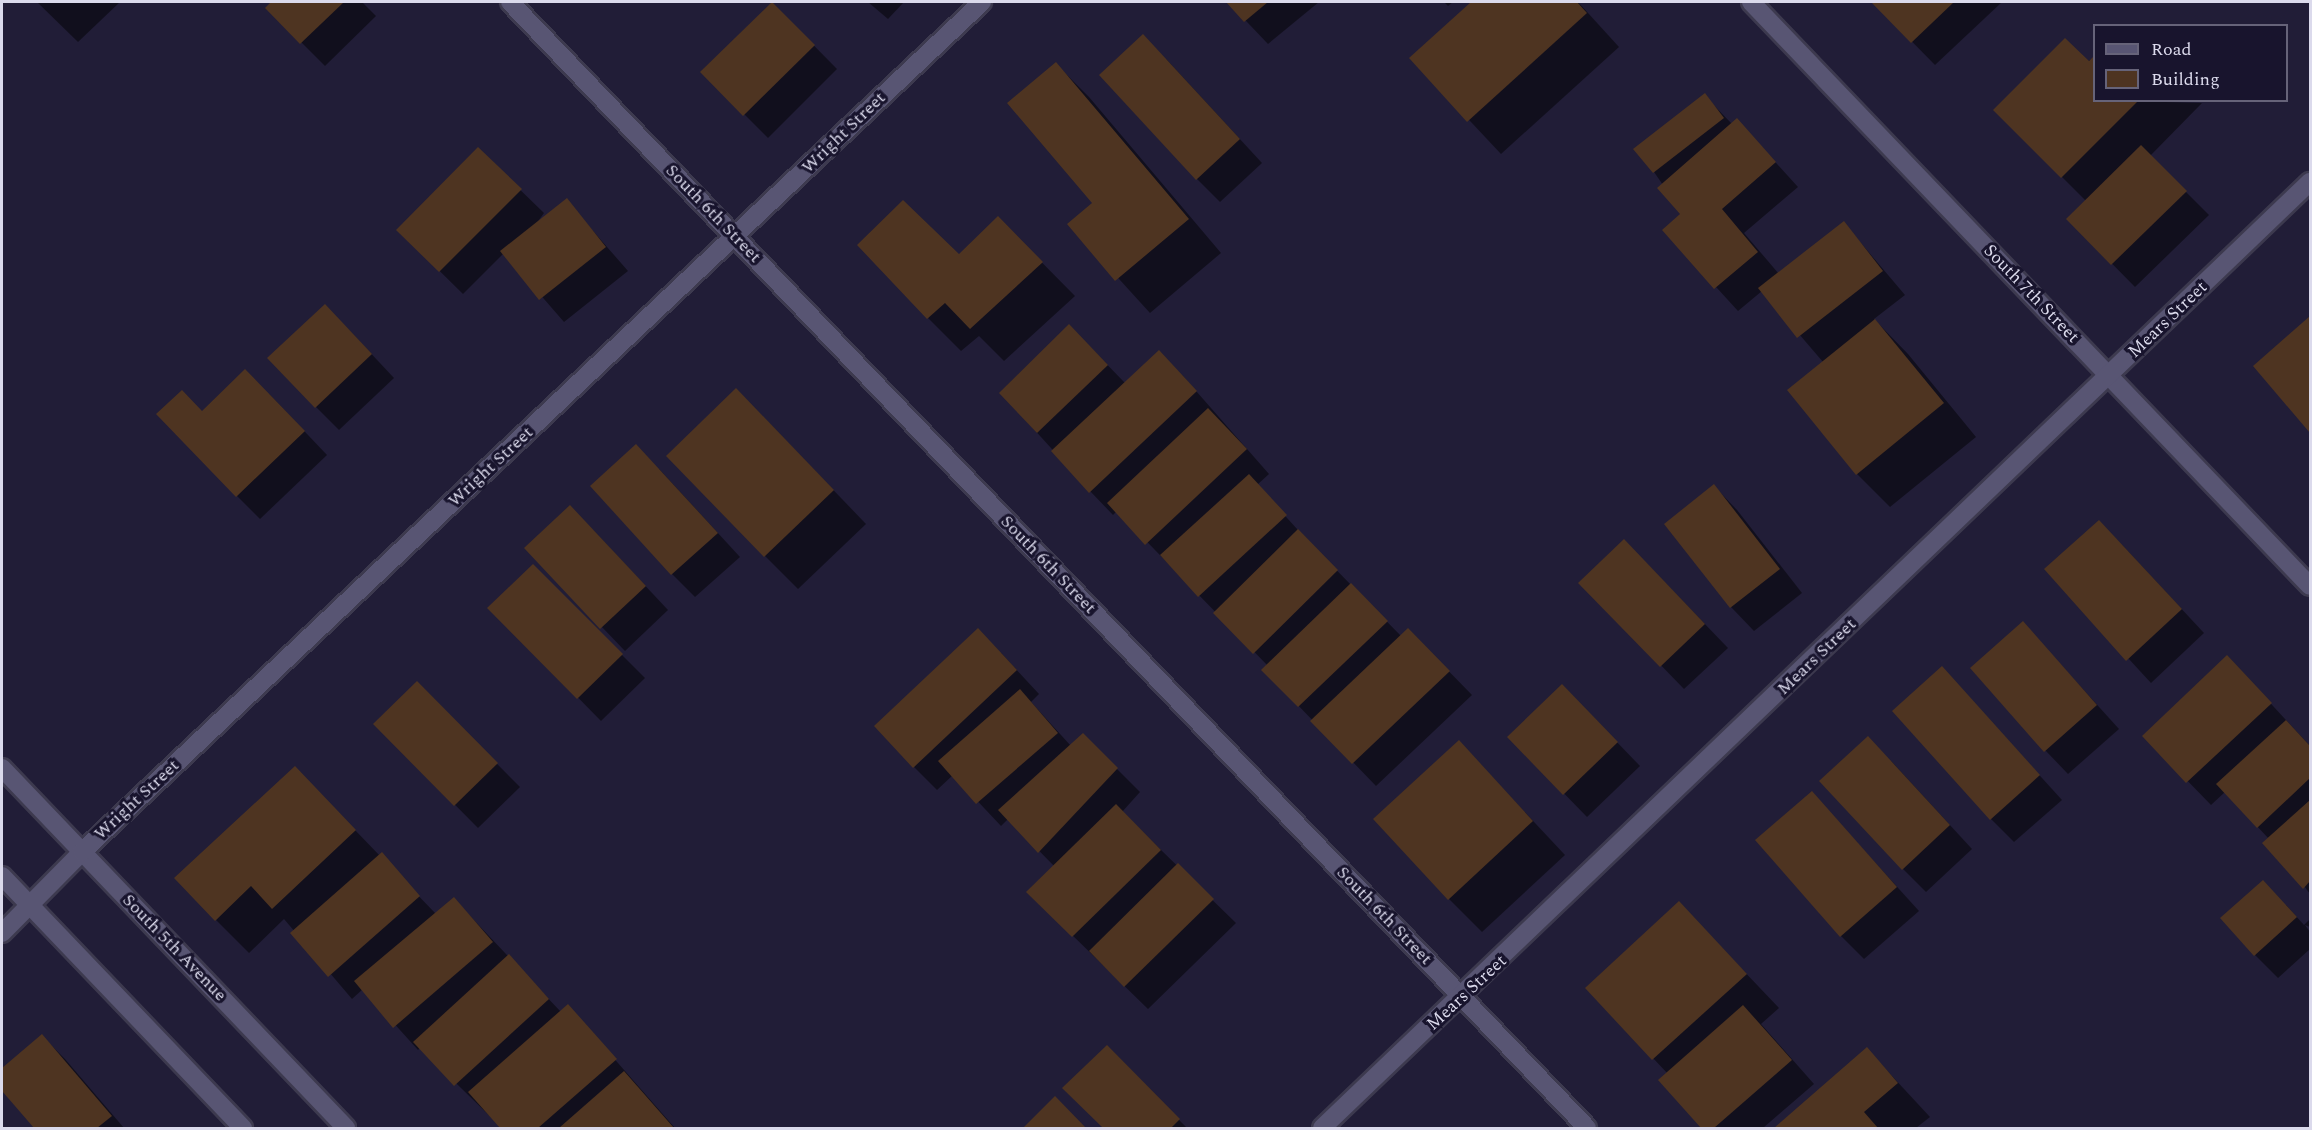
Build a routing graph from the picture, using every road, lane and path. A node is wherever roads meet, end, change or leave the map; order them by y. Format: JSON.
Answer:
{"nodes":[{"id":1,"x":510,"y":2,"type":"edge"},
{"id":2,"x":982,"y":2,"type":"edge"},
{"id":3,"x":1751,"y":2,"type":"edge"},
{"id":4,"x":2310,"y":182,"type":"edge"},
{"id":5,"x":735,"y":237,"type":"junction"},
{"id":6,"x":2109,"y":376,"type":"junction"},
{"id":7,"x":2310,"y":586,"type":"edge"},
{"id":8,"x":2,"y":768,"type":"edge"},
{"id":9,"x":82,"y":852,"type":"junction"},
{"id":10,"x":2,"y":876,"type":"edge"},
{"id":11,"x":30,"y":906,"type":"junction"},
{"id":12,"x":2,"y":933,"type":"edge"},
{"id":13,"x":1462,"y":998,"type":"junction"},
{"id":14,"x":243,"y":1128,"type":"edge"},
{"id":15,"x":346,"y":1128,"type":"edge"},
{"id":16,"x":1322,"y":1128,"type":"edge"},
{"id":17,"x":1587,"y":1128,"type":"edge"}],
"edges":[{"from":1,"to":5,"type":"street","name":"South 6th Street"},
{"from":2,"to":5,"type":"street","name":"Wright Street"},
{"from":3,"to":6,"type":"street","name":"South 7th Street"},
{"from":4,"to":6,"type":"street","name":"Mears Street"},
{"from":5,"to":9,"type":"street","name":"Wright Street"},
{"from":5,"to":13,"type":"street","name":"South 6th Street"},
{"from":6,"to":7,"type":"street","name":"South 7th Street"},
{"from":6,"to":13,"type":"street","name":"Mears Street"},
{"from":8,"to":9,"type":"street","name":"South 5th Avenue"},
{"from":9,"to":11,"type":"street","name":"Wright Street"},
{"from":9,"to":15,"type":"street","name":"South 5th Avenue"},
{"from":10,"to":11,"type":"street"},
{"from":11,"to":12,"type":"street","name":"Wright Street"},
{"from":11,"to":14,"type":"street"},
{"from":13,"to":16,"type":"street","name":"Mears Street"},
{"from":13,"to":17,"type":"street","name":"South 6th Street"}]}
